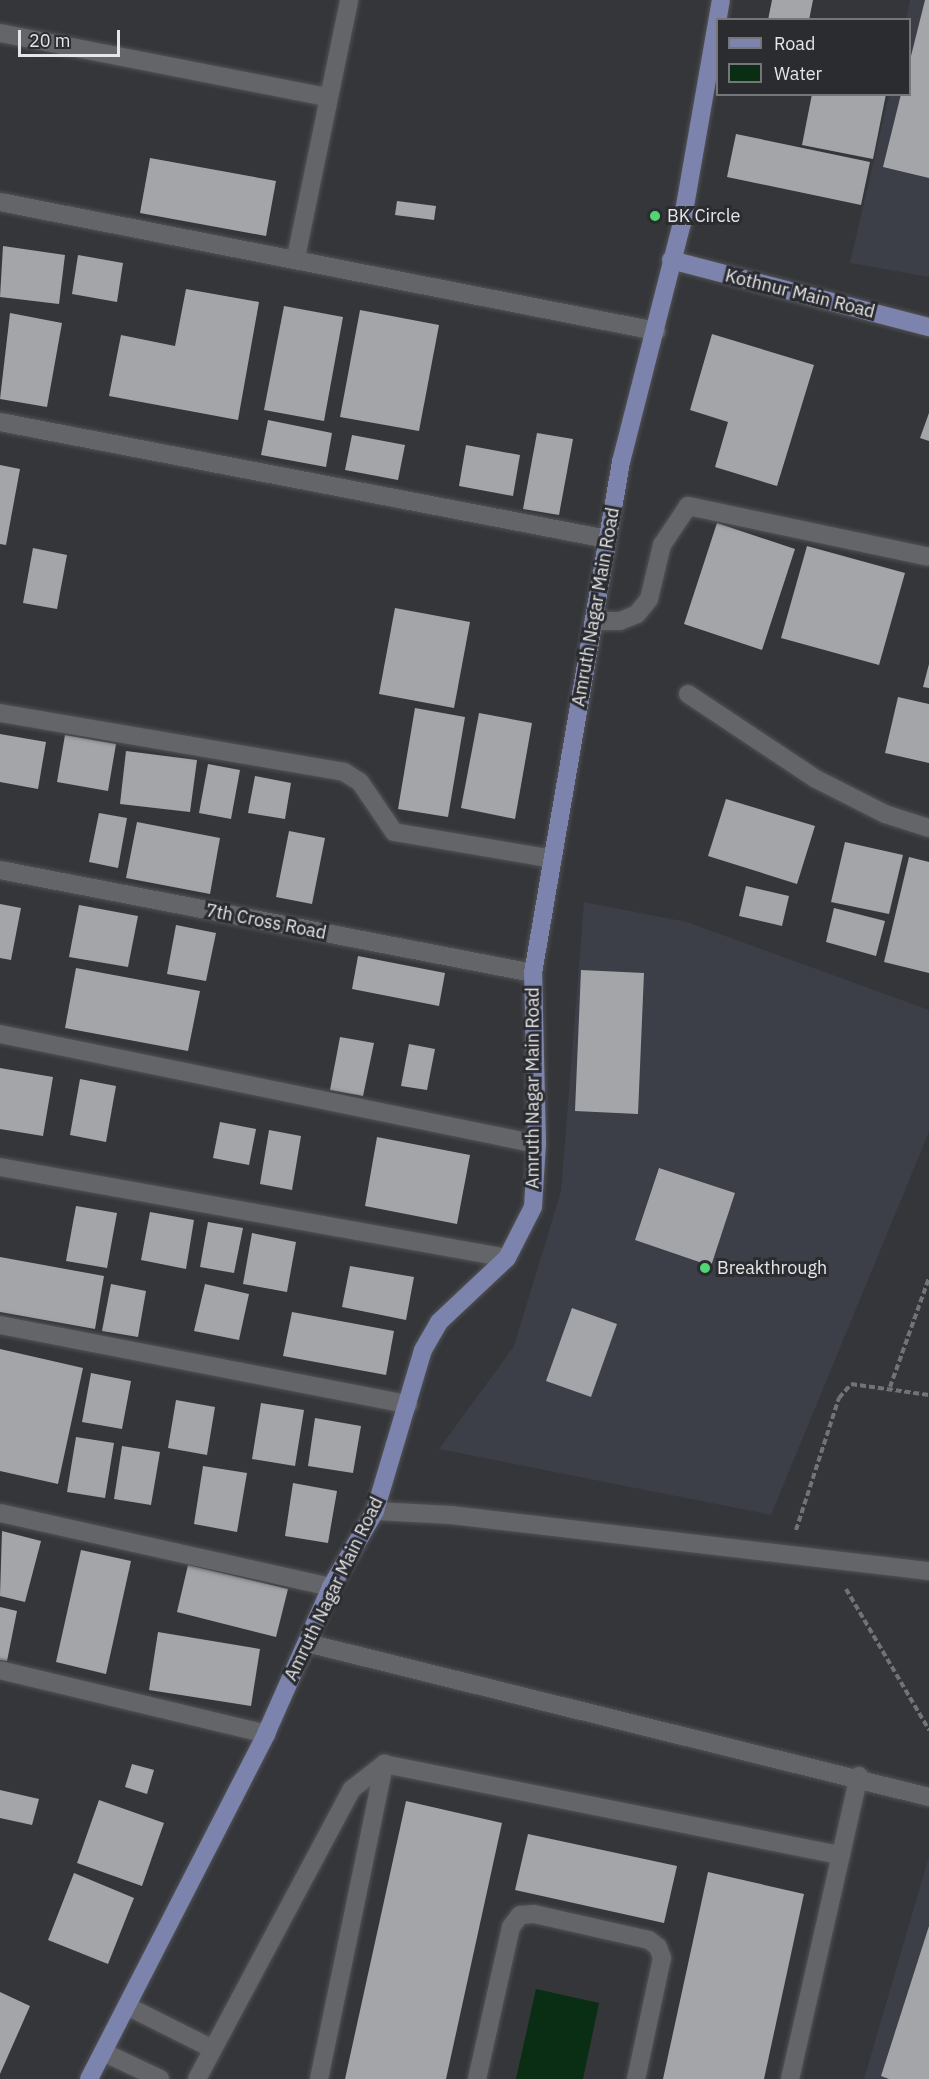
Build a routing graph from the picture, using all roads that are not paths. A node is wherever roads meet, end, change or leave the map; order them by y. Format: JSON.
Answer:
{"nodes":[{"id":1,"x":349,"y":0,"type":"edge"},
{"id":2,"x":721,"y":0,"type":"edge"},
{"id":3,"x":718,"y":18,"type":"edge"},
{"id":4,"x":716,"y":26,"type":"edge"},
{"id":5,"x":0,"y":33,"type":"edge"},
{"id":6,"x":326,"y":97,"type":"junction"},
{"id":7,"x":0,"y":202,"type":"edge"},
{"id":8,"x":296,"y":256,"type":"junction"},
{"id":9,"x":671,"y":260,"type":"junction"},
{"id":10,"x":929,"y":327,"type":"edge"},
{"id":11,"x":656,"y":332,"type":"junction"},
{"id":12,"x":0,"y":422,"type":"edge"},
{"id":13,"x":607,"y":539,"type":"junction"},
{"id":14,"x":929,"y":557,"type":"edge"},
{"id":15,"x":593,"y":621,"type":"junction"},
{"id":16,"x":688,"y":694,"type":"dead end"},
{"id":17,"x":0,"y":713,"type":"edge"},
{"id":18,"x":929,"y":828,"type":"edge"},
{"id":19,"x":553,"y":859,"type":"junction"},
{"id":20,"x":0,"y":870,"type":"edge"},
{"id":21,"x":533,"y":973,"type":"junction"},
{"id":22,"x":0,"y":1034,"type":"edge"},
{"id":23,"x":537,"y":1144,"type":"junction"},
{"id":24,"x":0,"y":1167,"type":"edge"},
{"id":25,"x":507,"y":1258,"type":"junction"},
{"id":26,"x":0,"y":1325,"type":"edge"},
{"id":27,"x":408,"y":1404,"type":"junction"},
{"id":28,"x":375,"y":1511,"type":"junction"},
{"id":29,"x":0,"y":1513,"type":"edge"},
{"id":30,"x":929,"y":1571,"type":"edge"},
{"id":31,"x":331,"y":1587,"type":"junction"},
{"id":32,"x":307,"y":1643,"type":"junction"},
{"id":33,"x":0,"y":1670,"type":"edge"},
{"id":34,"x":266,"y":1734,"type":"junction"},
{"id":35,"x":384,"y":1764,"type":"junction"},
{"id":36,"x":859,"y":1776,"type":"junction"},
{"id":37,"x":929,"y":1797,"type":"edge"},
{"id":38,"x":841,"y":1855,"type":"junction"},
{"id":39,"x":127,"y":2006,"type":"junction"},
{"id":40,"x":213,"y":2049,"type":"junction"},
{"id":41,"x":103,"y":2052,"type":"junction"},
{"id":42,"x":89,"y":2079,"type":"edge"},
{"id":43,"x":160,"y":2079,"type":"edge"},
{"id":44,"x":197,"y":2079,"type":"edge"},
{"id":45,"x":319,"y":2079,"type":"edge"},
{"id":46,"x":477,"y":2079,"type":"edge"},
{"id":47,"x":636,"y":2079,"type":"edge"},
{"id":48,"x":790,"y":2079,"type":"edge"}],
"edges":[{"from":1,"to":6,"type":"street"},
{"from":2,"to":3,"type":"main road","name":"Amruth Nagar Main Road"},
{"from":4,"to":9,"type":"main road","name":"Amruth Nagar Main Road"},
{"from":5,"to":6,"type":"street"},
{"from":6,"to":8,"type":"street"},
{"from":7,"to":8,"type":"street"},
{"from":8,"to":11,"type":"street"},
{"from":9,"to":10,"type":"main road","name":"Kothnur Main Road"},
{"from":9,"to":11,"type":"main road","name":"Amruth Nagar Main Road"},
{"from":11,"to":13,"type":"main road","name":"Amruth Nagar Main Road"},
{"from":12,"to":13,"type":"street"},
{"from":13,"to":15,"type":"main road","name":"Amruth Nagar Main Road"},
{"from":14,"to":15,"type":"street"},
{"from":15,"to":19,"type":"main road","name":"Amruth Nagar Main Road"},
{"from":16,"to":18,"type":"street"},
{"from":17,"to":19,"type":"street"},
{"from":19,"to":21,"type":"main road","name":"Amruth Nagar Main Road"},
{"from":20,"to":21,"type":"street","name":"7th Cross Road"},
{"from":21,"to":23,"type":"main road","name":"Amruth Nagar Main Road"},
{"from":22,"to":23,"type":"street"},
{"from":23,"to":25,"type":"main road","name":"Amruth Nagar Main Road"},
{"from":24,"to":25,"type":"street"},
{"from":25,"to":27,"type":"main road","name":"Amruth Nagar Main Road"},
{"from":26,"to":27,"type":"street"},
{"from":27,"to":28,"type":"main road","name":"Amruth Nagar Main Road"},
{"from":28,"to":30,"type":"street"},
{"from":28,"to":31,"type":"main road","name":"Amruth Nagar Main Road"},
{"from":29,"to":31,"type":"street"},
{"from":31,"to":32,"type":"main road","name":"Amruth Nagar Main Road"},
{"from":32,"to":34,"type":"main road","name":"Amruth Nagar Main Road"},
{"from":32,"to":36,"type":"street"},
{"from":33,"to":34,"type":"street"},
{"from":34,"to":39,"type":"main road","name":"Amruth Nagar Main Road"},
{"from":35,"to":38,"type":"street"},
{"from":35,"to":40,"type":"street"},
{"from":35,"to":45,"type":"street"},
{"from":36,"to":37,"type":"street"},
{"from":36,"to":38,"type":"street"},
{"from":38,"to":48,"type":"street"},
{"from":39,"to":40,"type":"street"},
{"from":39,"to":41,"type":"main road","name":"Amruth Nagar Main Road"},
{"from":40,"to":44,"type":"street"},
{"from":41,"to":42,"type":"main road","name":"Amruth Nagar Main Road"},
{"from":41,"to":43,"type":"street"},
{"from":46,"to":47,"type":"street"}]}
